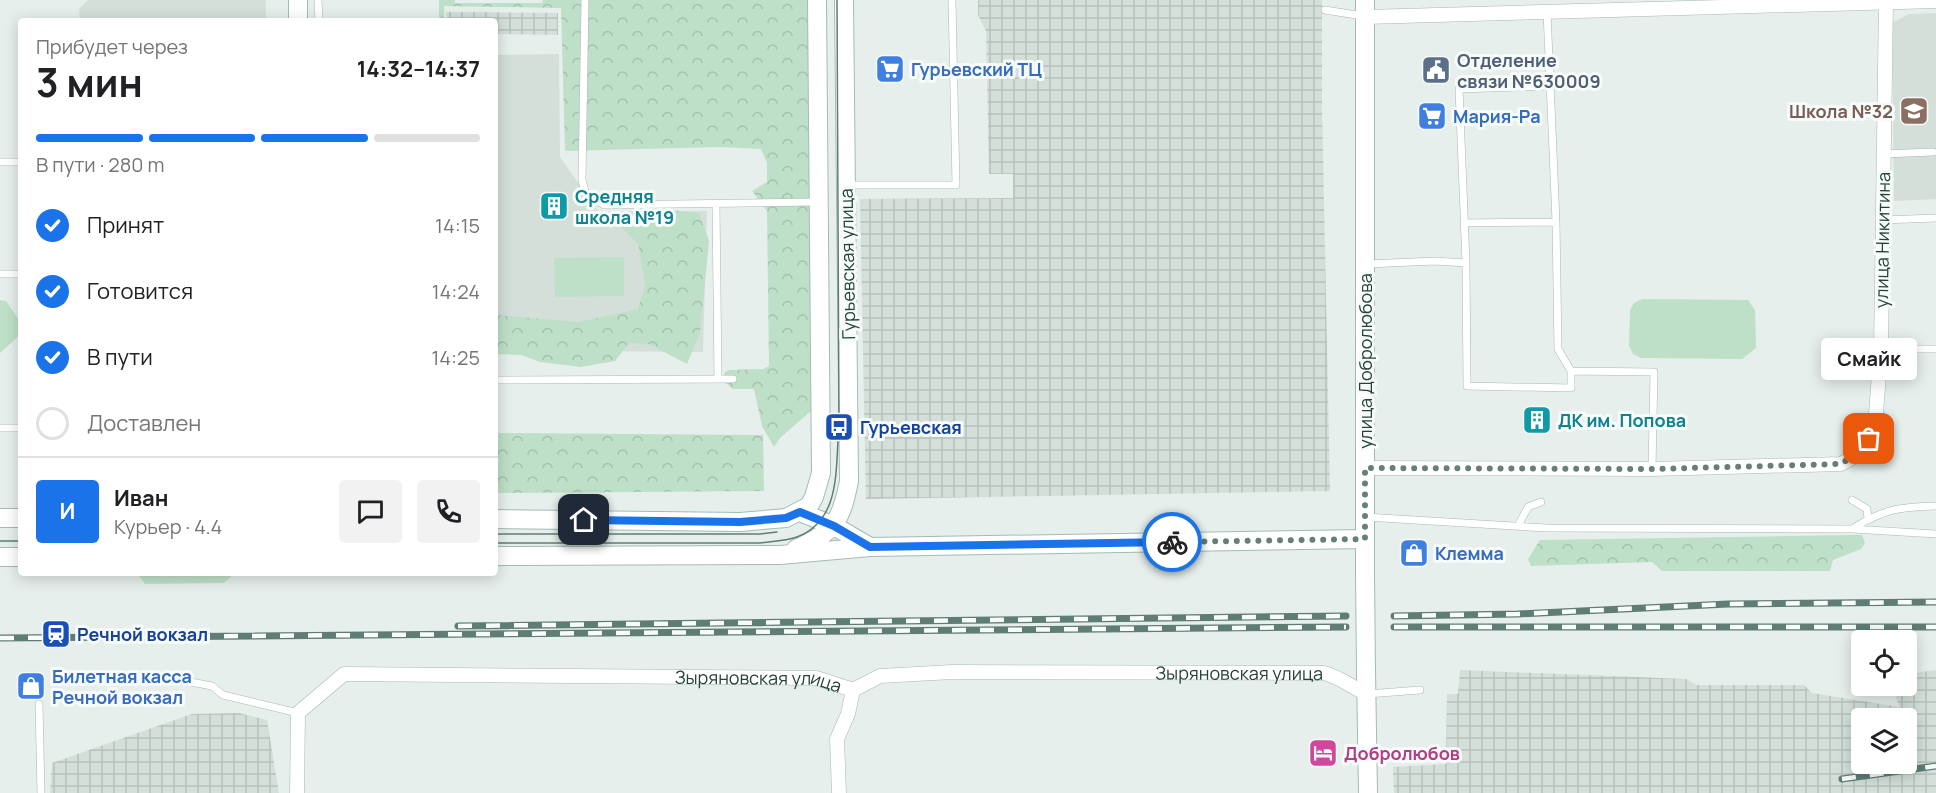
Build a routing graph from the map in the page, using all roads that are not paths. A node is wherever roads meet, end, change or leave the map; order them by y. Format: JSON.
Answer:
{"nodes":[{"id":1,"x":298,"y":0,"type":"edge"},
{"id":2,"x":318,"y":0,"type":"edge"},
{"id":3,"x":585,"y":0,"type":"edge"},
{"id":4,"x":817,"y":0,"type":"edge"},
{"id":5,"x":844,"y":0,"type":"edge"},
{"id":6,"x":952,"y":0,"type":"edge"},
{"id":7,"x":1885,"y":1,"type":"edge"},
{"id":8,"x":1936,"y":1,"type":"edge"},
{"id":9,"x":1803,"y":3,"type":"edge"},
{"id":10,"x":1365,"y":8,"type":"edge"},
{"id":11,"x":1325,"y":10,"type":"dead end"},
{"id":12,"x":1547,"y":12,"type":"junction"},
{"id":13,"x":298,"y":18,"type":"edge"},
{"id":14,"x":318,"y":18,"type":"edge"},
{"id":15,"x":1550,"y":86,"type":"junction"},
{"id":16,"x":1933,"y":152,"type":"dead end"},
{"id":17,"x":1882,"y":154,"type":"junction"},
{"id":18,"x":0,"y":162,"type":"edge"},
{"id":19,"x":18,"y":162,"type":"edge"},
{"id":20,"x":846,"y":185,"type":"junction"},
{"id":21,"x":820,"y":202,"type":"junction"},
{"id":22,"x":716,"y":204,"type":"junction"},
{"id":23,"x":1936,"y":218,"type":"edge"},
{"id":24,"x":1882,"y":220,"type":"junction"},
{"id":25,"x":1556,"y":222,"type":"junction"},
{"id":26,"x":1464,"y":223,"type":"junction"},
{"id":27,"x":1466,"y":263,"type":"junction"},
{"id":28,"x":1365,"y":264,"type":"junction"},
{"id":29,"x":0,"y":274,"type":"edge"},
{"id":30,"x":18,"y":274,"type":"edge"},
{"id":31,"x":1881,"y":349,"type":"junction"},
{"id":32,"x":1936,"y":349,"type":"edge"},
{"id":33,"x":1571,"y":371,"type":"junction"},
{"id":34,"x":718,"y":379,"type":"junction"},
{"id":35,"x":733,"y":379,"type":"dead end"},
{"id":36,"x":498,"y":380,"type":"edge"},
{"id":37,"x":0,"y":428,"type":"edge"},
{"id":38,"x":18,"y":428,"type":"edge"},
{"id":39,"x":1365,"y":468,"type":"junction"},
{"id":40,"x":1652,"y":469,"type":"junction"},
{"id":41,"x":1852,"y":500,"type":"dead end"},
{"id":42,"x":1541,"y":502,"type":"dead end"},
{"id":43,"x":1936,"y":506,"type":"edge"},
{"id":44,"x":800,"y":512,"type":"junction"},
{"id":45,"x":1365,"y":517,"type":"junction"},
{"id":46,"x":0,"y":518,"type":"edge"},
{"id":47,"x":18,"y":518,"type":"edge"},
{"id":48,"x":498,"y":519,"type":"edge"},
{"id":49,"x":1868,"y":519,"type":"junction"},
{"id":50,"x":834,"y":526,"type":"junction"},
{"id":51,"x":1518,"y":526,"type":"junction"},
{"id":52,"x":1852,"y":529,"type":"junction"},
{"id":53,"x":1936,"y":534,"type":"edge"},
{"id":54,"x":1365,"y":539,"type":"junction"},
{"id":55,"x":870,"y":547,"type":"junction"},
{"id":56,"x":780,"y":555,"type":"junction"},
{"id":57,"x":498,"y":556,"type":"edge"},
{"id":58,"x":0,"y":557,"type":"edge"},
{"id":59,"x":18,"y":557,"type":"edge"},
{"id":60,"x":65,"y":680,"type":"dead end"},
{"id":61,"x":853,"y":690,"type":"junction"},
{"id":62,"x":1420,"y":690,"type":"dead end"},
{"id":63,"x":1367,"y":694,"type":"junction"},
{"id":64,"x":39,"y":704,"type":"dead end"},
{"id":65,"x":298,"y":713,"type":"junction"},
{"id":66,"x":41,"y":793,"type":"edge"},
{"id":67,"x":297,"y":793,"type":"edge"},
{"id":68,"x":839,"y":793,"type":"edge"},
{"id":69,"x":1368,"y":793,"type":"edge"}],
"edges":[{"from":1,"to":13,"type":"main road"},
{"from":2,"to":14,"type":"lane"},
{"from":3,"to":22,"type":"lane"},
{"from":4,"to":21,"type":"main road","name":"Гурьевская улица"},
{"from":5,"to":20,"type":"main road","name":"Гурьевская улица"},
{"from":6,"to":20,"type":"lane"},
{"from":7,"to":8,"type":"street"},
{"from":7,"to":9,"type":"street"},
{"from":7,"to":17,"type":"street","name":"улица Никитина"},
{"from":9,"to":12,"type":"street"},
{"from":10,"to":11,"type":"lane"},
{"from":10,"to":12,"type":"street"},
{"from":10,"to":28,"type":"main road","name":"улица Добролюбова"},
{"from":12,"to":15,"type":"lane"},
{"from":15,"to":25,"type":"lane"},
{"from":15,"to":26,"type":"lane"},
{"from":16,"to":17,"type":"lane"},
{"from":17,"to":24,"type":"street","name":"улица Никитина"},
{"from":18,"to":19,"type":"lane"},
{"from":20,"to":50,"type":"main road","name":"Гурьевская улица"},
{"from":21,"to":22,"type":"lane"},
{"from":21,"to":44,"type":"main road","name":"Гурьевская улица"},
{"from":22,"to":34,"type":"lane"},
{"from":23,"to":24,"type":"lane"},
{"from":24,"to":31,"type":"street","name":"улица Никитина"},
{"from":25,"to":26,"type":"lane"},
{"from":25,"to":33,"type":"lane"},
{"from":26,"to":27,"type":"lane"},
{"from":27,"to":28,"type":"lane"},
{"from":27,"to":33,"type":"lane"},
{"from":28,"to":39,"type":"main road","name":"улица Добролюбова"},
{"from":29,"to":30,"type":"lane"},
{"from":31,"to":32,"type":"lane"},
{"from":31,"to":40,"type":"street","name":"улица Никитина"},
{"from":33,"to":40,"type":"lane"},
{"from":34,"to":35,"type":"lane"},
{"from":34,"to":36,"type":"lane"},
{"from":37,"to":38,"type":"lane"},
{"from":39,"to":40,"type":"street"},
{"from":39,"to":45,"type":"main road","name":"улица Добролюбова"},
{"from":41,"to":49,"type":"lane"},
{"from":42,"to":51,"type":"lane"},
{"from":43,"to":49,"type":"lane"},
{"from":44,"to":48,"type":"main road"},
{"from":44,"to":50,"type":"main road"},
{"from":45,"to":51,"type":"lane"},
{"from":45,"to":54,"type":"main road","name":"улица Добролюбова"},
{"from":46,"to":47,"type":"main road"},
{"from":49,"to":52,"type":"lane"},
{"from":50,"to":55,"type":"main road"},
{"from":50,"to":56,"type":"main road"},
{"from":51,"to":52,"type":"lane"},
{"from":52,"to":53,"type":"lane"},
{"from":54,"to":55,"type":"main road"},
{"from":54,"to":63,"type":"main road","name":"улица Добролюбова","bridge":true},
{"from":55,"to":56,"type":"main road"},
{"from":56,"to":57,"type":"main road"},
{"from":58,"to":59,"type":"main road"},
{"from":60,"to":65,"type":"lane"},
{"from":61,"to":63,"type":"street","name":"Зыряновская улица"},
{"from":61,"to":65,"type":"street","name":"Зыряновская улица"},
{"from":61,"to":68,"type":"street"},
{"from":62,"to":63,"type":"lane"},
{"from":63,"to":69,"type":"main road","name":"улица Добролюбова"},
{"from":64,"to":66,"type":"lane"},
{"from":65,"to":67,"type":"street"}]}
